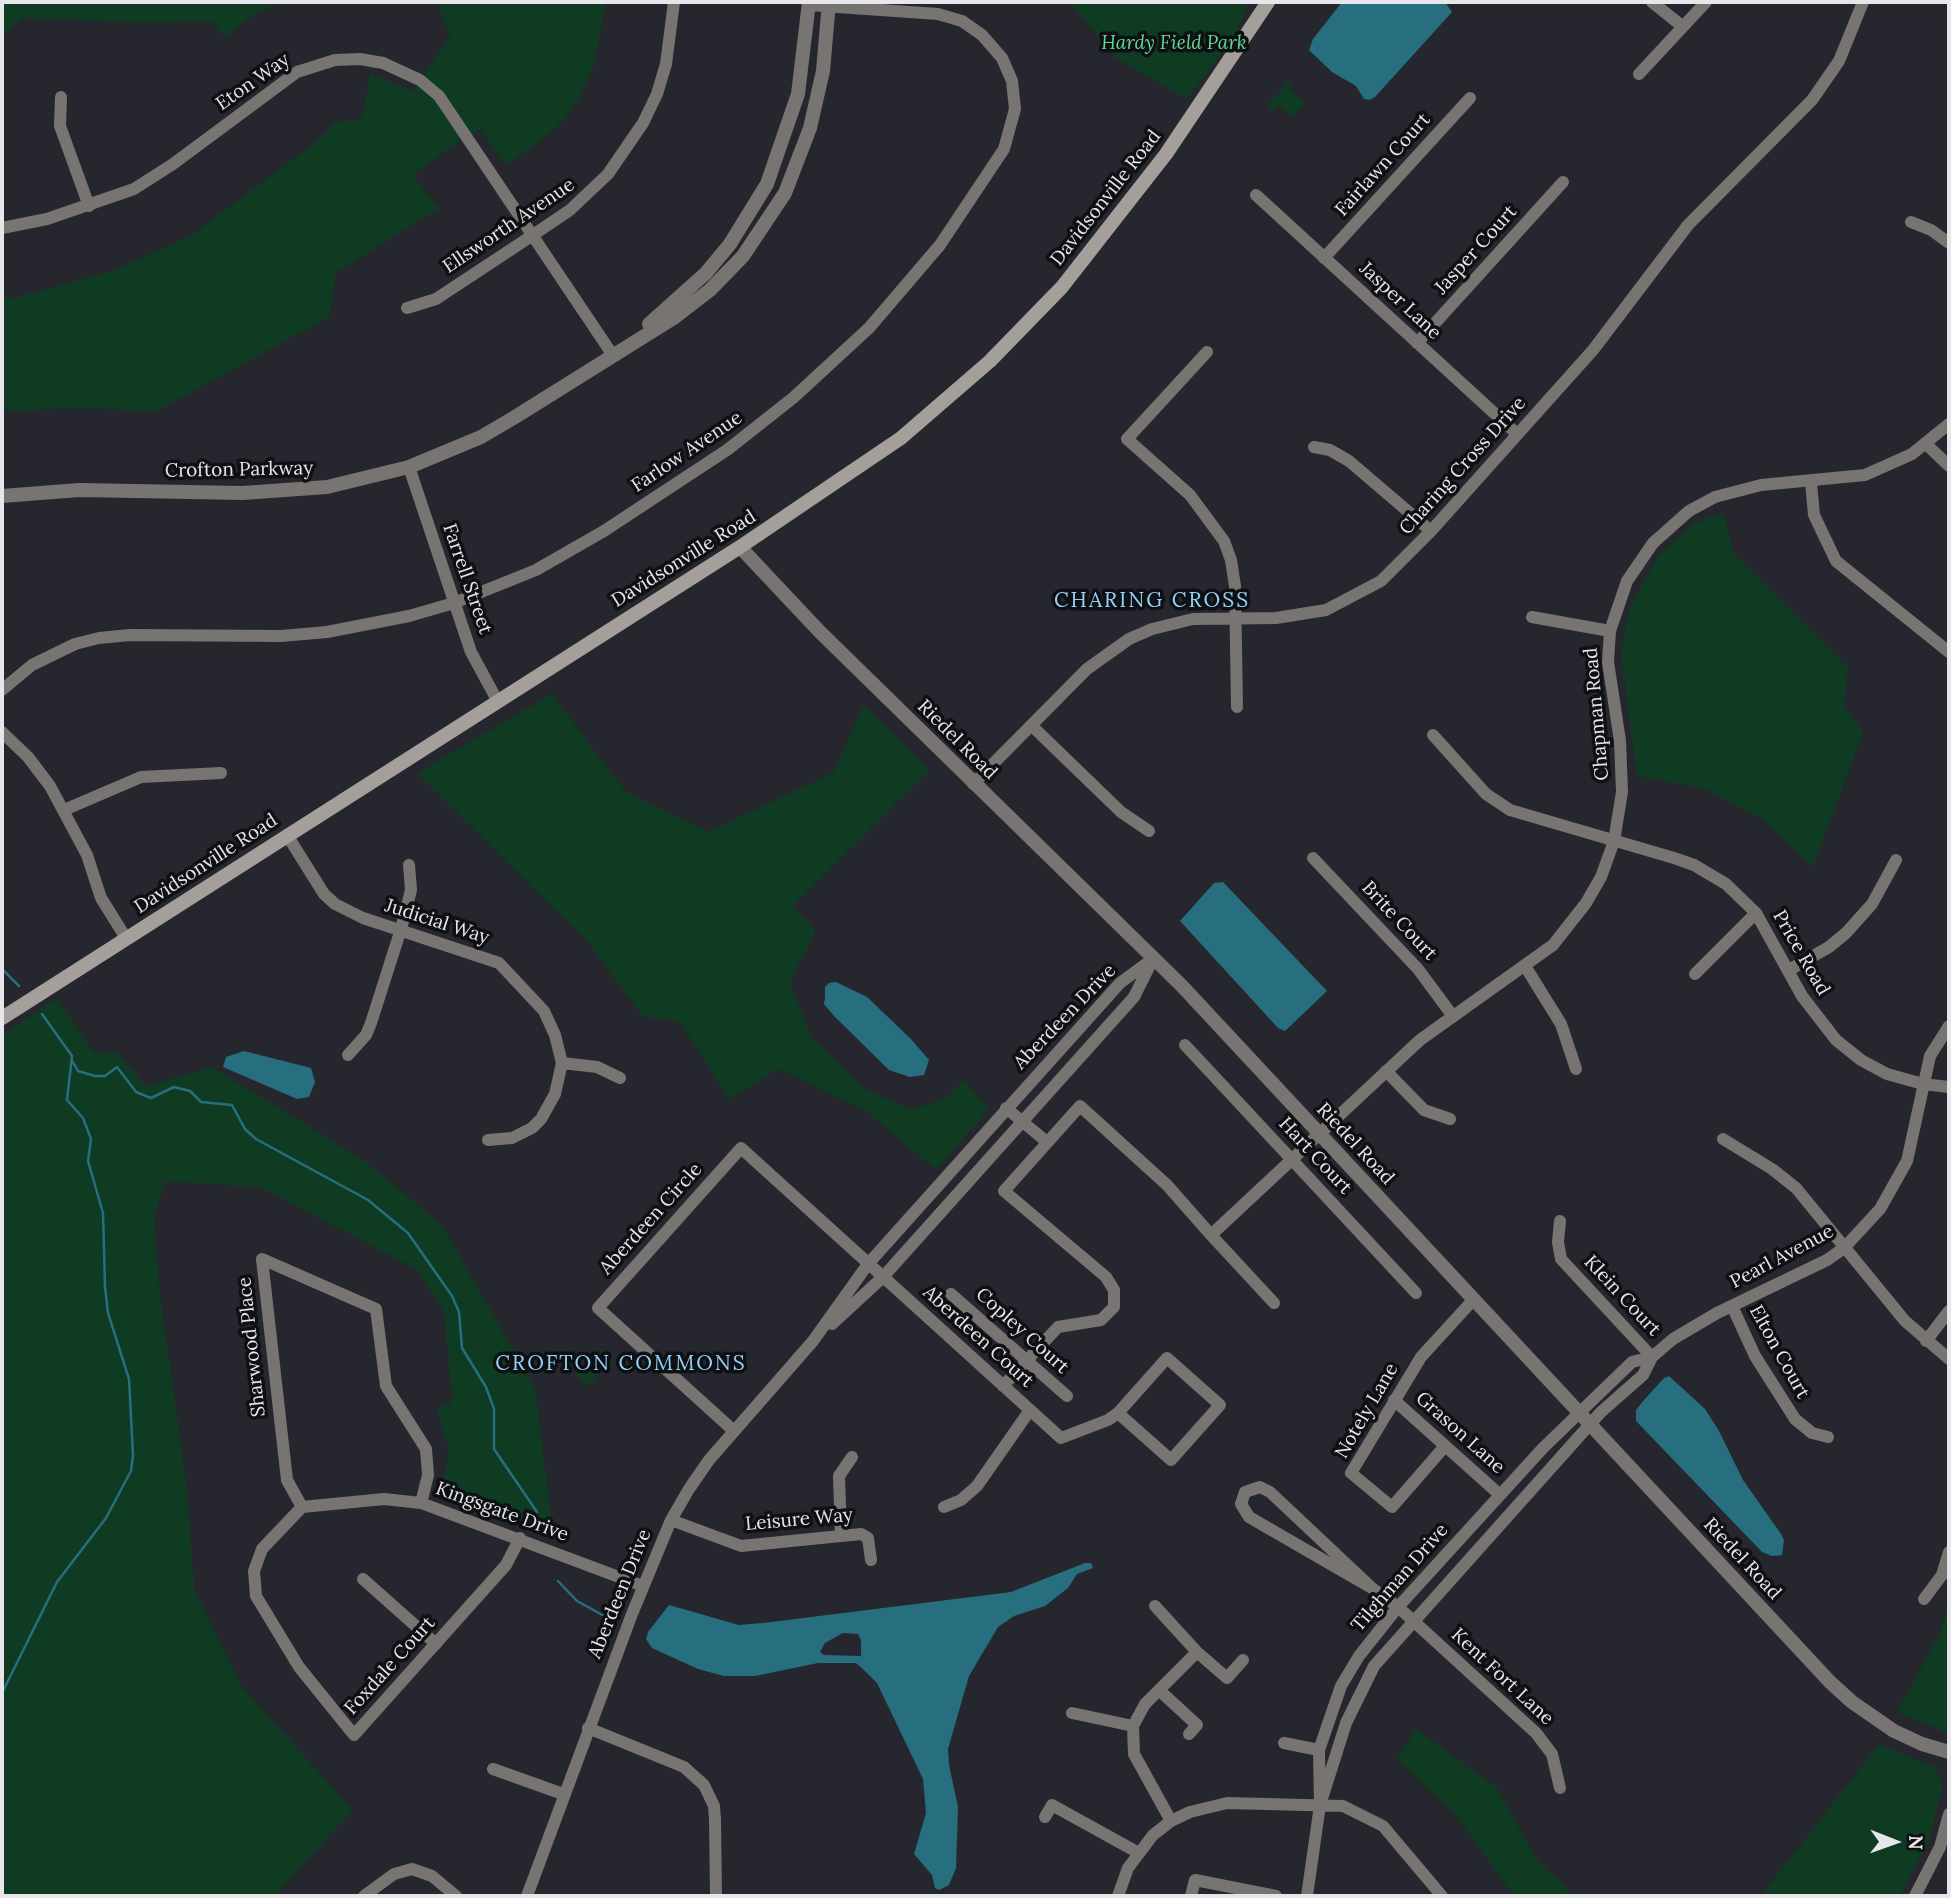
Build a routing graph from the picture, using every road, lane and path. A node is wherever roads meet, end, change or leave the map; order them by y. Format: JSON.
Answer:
{"nodes":[{"id":1,"x":674,"y":2,"type":"edge"},
{"id":2,"x":1268,"y":2,"type":"edge"},
{"id":3,"x":1652,"y":2,"type":"edge"},
{"id":4,"x":1706,"y":2,"type":"edge"},
{"id":5,"x":1863,"y":2,"type":"edge"},
{"id":6,"x":809,"y":3,"type":"edge"},
{"id":7,"x":829,"y":4,"type":"edge"},
{"id":8,"x":1682,"y":26,"type":"junction"},
{"id":9,"x":1639,"y":74,"type":"dead end"},
{"id":10,"x":61,"y":97,"type":"dead end"},
{"id":11,"x":1470,"y":98,"type":"dead end"},
{"id":12,"x":1563,"y":182,"type":"dead end"},
{"id":13,"x":1256,"y":195,"type":"dead end"},
{"id":14,"x":89,"y":206,"type":"junction"},
{"id":15,"x":1911,"y":222,"type":"dead end"},
{"id":16,"x":2,"y":228,"type":"edge"},
{"id":17,"x":533,"y":235,"type":"junction"},
{"id":18,"x":1949,"y":243,"type":"edge"},
{"id":19,"x":1324,"y":258,"type":"junction"},
{"id":20,"x":407,"y":308,"type":"dead end"},
{"id":21,"x":1417,"y":343,"type":"junction"},
{"id":22,"x":1207,"y":352,"type":"dead end"},
{"id":23,"x":612,"y":354,"type":"junction"},
{"id":24,"x":1949,"y":424,"type":"edge"},
{"id":25,"x":1517,"y":434,"type":"junction"},
{"id":26,"x":1927,"y":445,"type":"junction"},
{"id":27,"x":1314,"y":447,"type":"dead end"},
{"id":28,"x":1949,"y":466,"type":"edge"},
{"id":29,"x":408,"y":467,"type":"junction"},
{"id":30,"x":1811,"y":483,"type":"junction"},
{"id":31,"x":2,"y":496,"type":"edge"},
{"id":32,"x":1431,"y":531,"type":"junction"},
{"id":33,"x":740,"y":547,"type":"junction"},
{"id":34,"x":454,"y":603,"type":"junction"},
{"id":35,"x":1532,"y":617,"type":"dead end"},
{"id":36,"x":1236,"y":618,"type":"junction"},
{"id":37,"x":1610,"y":631,"type":"junction"},
{"id":38,"x":1949,"y":652,"type":"edge"},
{"id":39,"x":2,"y":690,"type":"edge"},
{"id":40,"x":497,"y":700,"type":"junction"},
{"id":41,"x":1237,"y":708,"type":"dead end"},
{"id":42,"x":1032,"y":726,"type":"junction"},
{"id":43,"x":2,"y":732,"type":"edge"},
{"id":44,"x":1433,"y":734,"type":"dead end"},
{"id":45,"x":221,"y":774,"type":"dead end"},
{"id":46,"x":974,"y":784,"type":"junction"},
{"id":47,"x":64,"y":810,"type":"junction"},
{"id":48,"x":1150,"y":831,"type":"dead end"},
{"id":49,"x":287,"y":835,"type":"junction"},
{"id":50,"x":1615,"y":841,"type":"junction"},
{"id":51,"x":1313,"y":858,"type":"dead end"},
{"id":52,"x":1896,"y":860,"type":"dead end"},
{"id":53,"x":409,"y":864,"type":"dead end"},
{"id":54,"x":1756,"y":913,"type":"junction"},
{"id":55,"x":401,"y":929,"type":"junction"},
{"id":56,"x":126,"y":938,"type":"junction"},
{"id":57,"x":1154,"y":958,"type":"junction"},
{"id":58,"x":1525,"y":966,"type":"junction"},
{"id":59,"x":1788,"y":970,"type":"junction"},
{"id":60,"x":1695,"y":974,"type":"dead end"},
{"id":61,"x":1452,"y":1015,"type":"junction"},
{"id":62,"x":2,"y":1018,"type":"edge"},
{"id":63,"x":1949,"y":1026,"type":"edge"},
{"id":64,"x":1185,"y":1045,"type":"dead end"},
{"id":65,"x":348,"y":1055,"type":"dead end"},
{"id":66,"x":562,"y":1063,"type":"junction"},
{"id":67,"x":1576,"y":1069,"type":"dead end"},
{"id":68,"x":1387,"y":1071,"type":"junction"},
{"id":69,"x":620,"y":1078,"type":"dead end"},
{"id":70,"x":1923,"y":1084,"type":"junction"},
{"id":71,"x":1949,"y":1087,"type":"edge"},
{"id":72,"x":1006,"y":1108,"type":"junction"},
{"id":73,"x":1450,"y":1119,"type":"dead end"},
{"id":74,"x":1023,"y":1122,"type":"junction"},
{"id":75,"x":1319,"y":1133,"type":"junction"},
{"id":76,"x":1723,"y":1139,"type":"dead end"},
{"id":77,"x":488,"y":1140,"type":"dead end"},
{"id":78,"x":1047,"y":1142,"type":"junction"},
{"id":79,"x":1292,"y":1159,"type":"junction"},
{"id":80,"x":1560,"y":1221,"type":"dead end"},
{"id":81,"x":1211,"y":1235,"type":"junction"},
{"id":82,"x":1844,"y":1248,"type":"junction"},
{"id":83,"x":868,"y":1264,"type":"junction"},
{"id":84,"x":883,"y":1277,"type":"junction"},
{"id":85,"x":1416,"y":1293,"type":"dead end"},
{"id":86,"x":951,"y":1294,"type":"dead end"},
{"id":87,"x":1474,"y":1299,"type":"junction"},
{"id":88,"x":1273,"y":1303,"type":"dead end"},
{"id":89,"x":1732,"y":1306,"type":"junction"},
{"id":90,"x":1949,"y":1311,"type":"edge"},
{"id":91,"x":813,"y":1341,"type":"junction"},
{"id":92,"x":1926,"y":1341,"type":"junction"},
{"id":93,"x":1653,"y":1357,"type":"junction"},
{"id":94,"x":1949,"y":1359,"type":"edge"},
{"id":95,"x":1026,"y":1360,"type":"junction"},
{"id":96,"x":1003,"y":1386,"type":"junction"},
{"id":97,"x":1067,"y":1396,"type":"dead end"},
{"id":98,"x":1394,"y":1400,"type":"junction"},
{"id":99,"x":1030,"y":1410,"type":"junction"},
{"id":100,"x":1118,"y":1413,"type":"junction"},
{"id":101,"x":1580,"y":1413,"type":"junction"},
{"id":102,"x":1592,"y":1425,"type":"junction"},
{"id":103,"x":734,"y":1431,"type":"junction"},
{"id":104,"x":1828,"y":1437,"type":"dead end"},
{"id":105,"x":1445,"y":1446,"type":"junction"},
{"id":106,"x":852,"y":1457,"type":"dead end"},
{"id":107,"x":1499,"y":1494,"type":"junction"},
{"id":108,"x":421,"y":1503,"type":"junction"},
{"id":109,"x":302,"y":1507,"type":"junction"},
{"id":110,"x":944,"y":1507,"type":"dead end"},
{"id":111,"x":671,"y":1520,"type":"junction"},
{"id":112,"x":841,"y":1535,"type":"junction"},
{"id":113,"x":520,"y":1538,"type":"junction"},
{"id":114,"x":1949,"y":1552,"type":"edge"},
{"id":115,"x":870,"y":1560,"type":"dead end"},
{"id":116,"x":362,"y":1579,"type":"dead end"},
{"id":117,"x":643,"y":1586,"type":"junction"},
{"id":118,"x":1372,"y":1588,"type":"junction"},
{"id":119,"x":1924,"y":1599,"type":"dead end"},
{"id":120,"x":1155,"y":1606,"type":"dead end"},
{"id":121,"x":1398,"y":1607,"type":"junction"},
{"id":122,"x":1413,"y":1620,"type":"junction"},
{"id":123,"x":436,"y":1644,"type":"junction"},
{"id":124,"x":1197,"y":1652,"type":"junction"},
{"id":125,"x":1242,"y":1660,"type":"dead end"},
{"id":126,"x":1160,"y":1690,"type":"junction"},
{"id":127,"x":1072,"y":1713,"type":"dead end"},
{"id":128,"x":1133,"y":1726,"type":"junction"},
{"id":129,"x":588,"y":1728,"type":"junction"},
{"id":130,"x":1189,"y":1734,"type":"dead end"},
{"id":131,"x":1284,"y":1743,"type":"dead end"},
{"id":132,"x":1319,"y":1750,"type":"junction"},
{"id":133,"x":1949,"y":1752,"type":"edge"},
{"id":134,"x":493,"y":1769,"type":"dead end"},
{"id":135,"x":1560,"y":1788,"type":"dead end"},
{"id":136,"x":563,"y":1794,"type":"junction"},
{"id":137,"x":1320,"y":1805,"type":"junction"},
{"id":138,"x":1949,"y":1814,"type":"edge"},
{"id":139,"x":1045,"y":1817,"type":"dead end"},
{"id":140,"x":1171,"y":1821,"type":"junction"},
{"id":141,"x":1138,"y":1852,"type":"junction"},
{"id":142,"x":364,"y":1896,"type":"edge"},
{"id":143,"x":456,"y":1896,"type":"edge"},
{"id":144,"x":527,"y":1896,"type":"edge"},
{"id":145,"x":716,"y":1896,"type":"edge"},
{"id":146,"x":1118,"y":1896,"type":"edge"},
{"id":147,"x":1191,"y":1896,"type":"edge"},
{"id":148,"x":1276,"y":1896,"type":"edge"},
{"id":149,"x":1307,"y":1896,"type":"edge"},
{"id":150,"x":1442,"y":1896,"type":"edge"},
{"id":151,"x":1915,"y":1896,"type":"edge"}],
"edges":[{"from":1,"to":17,"type":"street","name":"Ellsworth Avenue"},
{"from":2,"to":33,"type":"main road","name":"Davidsonville Road"},
{"from":3,"to":8,"type":"street"},
{"from":4,"to":8,"type":"street"},
{"from":5,"to":25,"type":"street","name":"Charing Cross Drive"},
{"from":6,"to":7,"type":"street","name":"Farlow Avenue"},
{"from":6,"to":23,"type":"street","name":"Crofton Parkway"},
{"from":7,"to":23,"type":"street","name":"Crofton Parkway"},
{"from":7,"to":34,"type":"street","name":"Farlow Avenue"},
{"from":8,"to":9,"type":"street"},
{"from":10,"to":14,"type":"street"},
{"from":11,"to":19,"type":"street","name":"Fairlawn Court"},
{"from":12,"to":21,"type":"street","name":"Jasper Court"},
{"from":13,"to":19,"type":"street","name":"Jasper Lane"},
{"from":14,"to":16,"type":"street","name":"Eton Way"},
{"from":14,"to":17,"type":"street","name":"Eton Way"},
{"from":15,"to":18,"type":"street"},
{"from":17,"to":20,"type":"street","name":"Ellsworth Avenue"},
{"from":17,"to":23,"type":"street","name":"Eton Way"},
{"from":19,"to":21,"type":"street","name":"Jasper Lane"},
{"from":21,"to":25,"type":"street","name":"Jasper Lane"},
{"from":22,"to":36,"type":"street"},
{"from":23,"to":29,"type":"street","name":"Crofton Parkway"},
{"from":24,"to":26,"type":"street","name":"Chapman Road"},
{"from":25,"to":32,"type":"street","name":"Charing Cross Drive"},
{"from":26,"to":28,"type":"street"},
{"from":26,"to":30,"type":"street","name":"Chapman Road"},
{"from":27,"to":32,"type":"street"},
{"from":29,"to":31,"type":"street","name":"Crofton Parkway"},
{"from":29,"to":34,"type":"street","name":"Farrell Street"},
{"from":30,"to":37,"type":"street","name":"Chapman Road"},
{"from":30,"to":38,"type":"street"},
{"from":32,"to":36,"type":"street","name":"Charing Cross Drive"},
{"from":33,"to":40,"type":"main road","name":"Davidsonville Road"},
{"from":33,"to":46,"type":"street","name":"Riedel Road"},
{"from":34,"to":39,"type":"street","name":"Farlow Avenue"},
{"from":34,"to":40,"type":"street","name":"Farrell Street"},
{"from":35,"to":37,"type":"street"},
{"from":36,"to":41,"type":"street"},
{"from":36,"to":42,"type":"street","name":"Charing Cross Drive"},
{"from":37,"to":50,"type":"street","name":"Chapman Road"},
{"from":40,"to":49,"type":"main road","name":"Davidsonville Road"},
{"from":42,"to":46,"type":"street","name":"Charing Cross Drive"},
{"from":42,"to":48,"type":"street"},
{"from":43,"to":47,"type":"street"},
{"from":44,"to":50,"type":"street","name":"Price Road"},
{"from":45,"to":47,"type":"street"},
{"from":46,"to":57,"type":"street","name":"Riedel Road"},
{"from":47,"to":56,"type":"street"},
{"from":49,"to":55,"type":"street","name":"Judicial Way"},
{"from":49,"to":56,"type":"main road","name":"Davidsonville Road"},
{"from":50,"to":54,"type":"street","name":"Price Road"},
{"from":50,"to":58,"type":"street","name":"Chapman Road"},
{"from":51,"to":61,"type":"street","name":"Brite Court"},
{"from":52,"to":59,"type":"street"},
{"from":53,"to":55,"type":"street"},
{"from":54,"to":59,"type":"street","name":"Price Road"},
{"from":54,"to":60,"type":"street"},
{"from":55,"to":65,"type":"street"},
{"from":55,"to":66,"type":"street","name":"Judicial Way"},
{"from":56,"to":62,"type":"main road","name":"Davidsonville Road"},
{"from":57,"to":72,"type":"street","name":"Aberdeen Drive"},
{"from":57,"to":74,"type":"street","name":"Aberdeen Drive"},
{"from":57,"to":75,"type":"street","name":"Riedel Road"},
{"from":58,"to":61,"type":"street","name":"Chapman Road"},
{"from":58,"to":67,"type":"street"},
{"from":59,"to":70,"type":"street","name":"Price Road"},
{"from":61,"to":68,"type":"street","name":"Chapman Road"},
{"from":63,"to":70,"type":"street","name":"Pearl Avenue"},
{"from":64,"to":79,"type":"street","name":"Hart Court"},
{"from":66,"to":69,"type":"street"},
{"from":66,"to":77,"type":"street","name":"Judicial Way"},
{"from":68,"to":73,"type":"street"},
{"from":68,"to":75,"type":"street","name":"Chapman Road"},
{"from":70,"to":71,"type":"street","name":"Price Road"},
{"from":70,"to":82,"type":"street","name":"Pearl Avenue"},
{"from":72,"to":74,"type":"street"},
{"from":72,"to":83,"type":"street","name":"Aberdeen Drive"},
{"from":74,"to":78,"type":"street"},
{"from":74,"to":84,"type":"street","name":"Aberdeen Drive"},
{"from":75,"to":79,"type":"street","name":"Chapman Road"},
{"from":75,"to":87,"type":"street","name":"Riedel Road"},
{"from":76,"to":82,"type":"street"},
{"from":78,"to":81,"type":"street"},
{"from":78,"to":95,"type":"street"},
{"from":79,"to":81,"type":"street","name":"Chapman Road"},
{"from":79,"to":85,"type":"street","name":"Hart Court"},
{"from":80,"to":93,"type":"street","name":"Klein Court"},
{"from":81,"to":88,"type":"street"},
{"from":82,"to":89,"type":"street","name":"Pearl Avenue"},
{"from":82,"to":92,"type":"street"},
{"from":83,"to":84,"type":"street","name":"Aberdeen Court"},
{"from":83,"to":91,"type":"street","name":"Aberdeen Drive"},
{"from":83,"to":103,"type":"street","name":"Aberdeen Circle"},
{"from":84,"to":91,"type":"street","name":"Aberdeen Drive"},
{"from":84,"to":96,"type":"street","name":"Aberdeen Court"},
{"from":86,"to":95,"type":"street","name":"Copley Court"},
{"from":87,"to":98,"type":"street","name":"Notely Lane"},
{"from":87,"to":101,"type":"street","name":"Riedel Road"},
{"from":89,"to":93,"type":"street","name":"Pearl Avenue"},
{"from":89,"to":104,"type":"street","name":"Elton Court"},
{"from":90,"to":92,"type":"street"},
{"from":91,"to":103,"type":"street","name":"Aberdeen Drive"},
{"from":92,"to":94,"type":"street"},
{"from":93,"to":101,"type":"street","name":"Pearl Avenue"},
{"from":93,"to":102,"type":"street","name":"Pearl Avenue"},
{"from":95,"to":96,"type":"street"},
{"from":95,"to":97,"type":"street","name":"Copley Court"},
{"from":96,"to":99,"type":"street","name":"Aberdeen Court"},
{"from":98,"to":105,"type":"street","name":"Grason Lane"},
{"from":98,"to":105,"type":"street","name":"Notely Lane"},
{"from":99,"to":100,"type":"street","name":"Aberdeen Court"},
{"from":99,"to":110,"type":"street"},
{"from":100,"to":100,"type":"street"},
{"from":101,"to":102,"type":"street","name":"Riedel Road"},
{"from":101,"to":107,"type":"street","name":"Tilghman Drive"},
{"from":102,"to":122,"type":"street","name":"Tilghman Drive"},
{"from":102,"to":133,"type":"street","name":"Riedel Road"},
{"from":103,"to":111,"type":"street","name":"Aberdeen Drive"},
{"from":105,"to":107,"type":"street","name":"Grason Lane"},
{"from":106,"to":112,"type":"street"},
{"from":107,"to":121,"type":"street","name":"Tilghman Drive"},
{"from":108,"to":109,"type":"street","name":"Kingsgate Drive"},
{"from":108,"to":109,"type":"street","name":"Sharwood Place"},
{"from":108,"to":113,"type":"street","name":"Kingsgate Drive"},
{"from":109,"to":123,"type":"street","name":"Foxdale Court"},
{"from":111,"to":112,"type":"street","name":"Leisure Way"},
{"from":111,"to":117,"type":"street","name":"Aberdeen Drive"},
{"from":112,"to":115,"type":"street","name":"Leisure Way"},
{"from":113,"to":117,"type":"street","name":"Kingsgate Drive"},
{"from":113,"to":123,"type":"street","name":"Foxdale Court"},
{"from":114,"to":119,"type":"street"},
{"from":116,"to":123,"type":"street"},
{"from":117,"to":129,"type":"street","name":"Aberdeen Drive"},
{"from":118,"to":118,"type":"street"},
{"from":118,"to":121,"type":"street","name":"Kent Fort Lane"},
{"from":120,"to":124,"type":"street"},
{"from":121,"to":122,"type":"street","name":"Kent Fort Lane"},
{"from":121,"to":132,"type":"street","name":"Tilghman Drive"},
{"from":122,"to":135,"type":"street","name":"Kent Fort Lane"},
{"from":122,"to":137,"type":"street","name":"Tilghman Drive"},
{"from":124,"to":125,"type":"street"},
{"from":124,"to":126,"type":"street"},
{"from":126,"to":128,"type":"street"},
{"from":126,"to":130,"type":"street"},
{"from":127,"to":128,"type":"street"},
{"from":128,"to":140,"type":"street"},
{"from":129,"to":136,"type":"street","name":"Aberdeen Drive"},
{"from":129,"to":145,"type":"street"},
{"from":131,"to":132,"type":"street"},
{"from":132,"to":137,"type":"street","name":"Tilghman Drive"},
{"from":134,"to":136,"type":"street"},
{"from":136,"to":144,"type":"street","name":"Aberdeen Drive"},
{"from":137,"to":140,"type":"street"},
{"from":137,"to":149,"type":"street","name":"Tilghman Drive"},
{"from":137,"to":150,"type":"street"},
{"from":138,"to":151,"type":"street"},
{"from":139,"to":141,"type":"street"},
{"from":140,"to":141,"type":"street"},
{"from":141,"to":146,"type":"street"},
{"from":142,"to":143,"type":"street"},
{"from":147,"to":148,"type":"street"}]}
